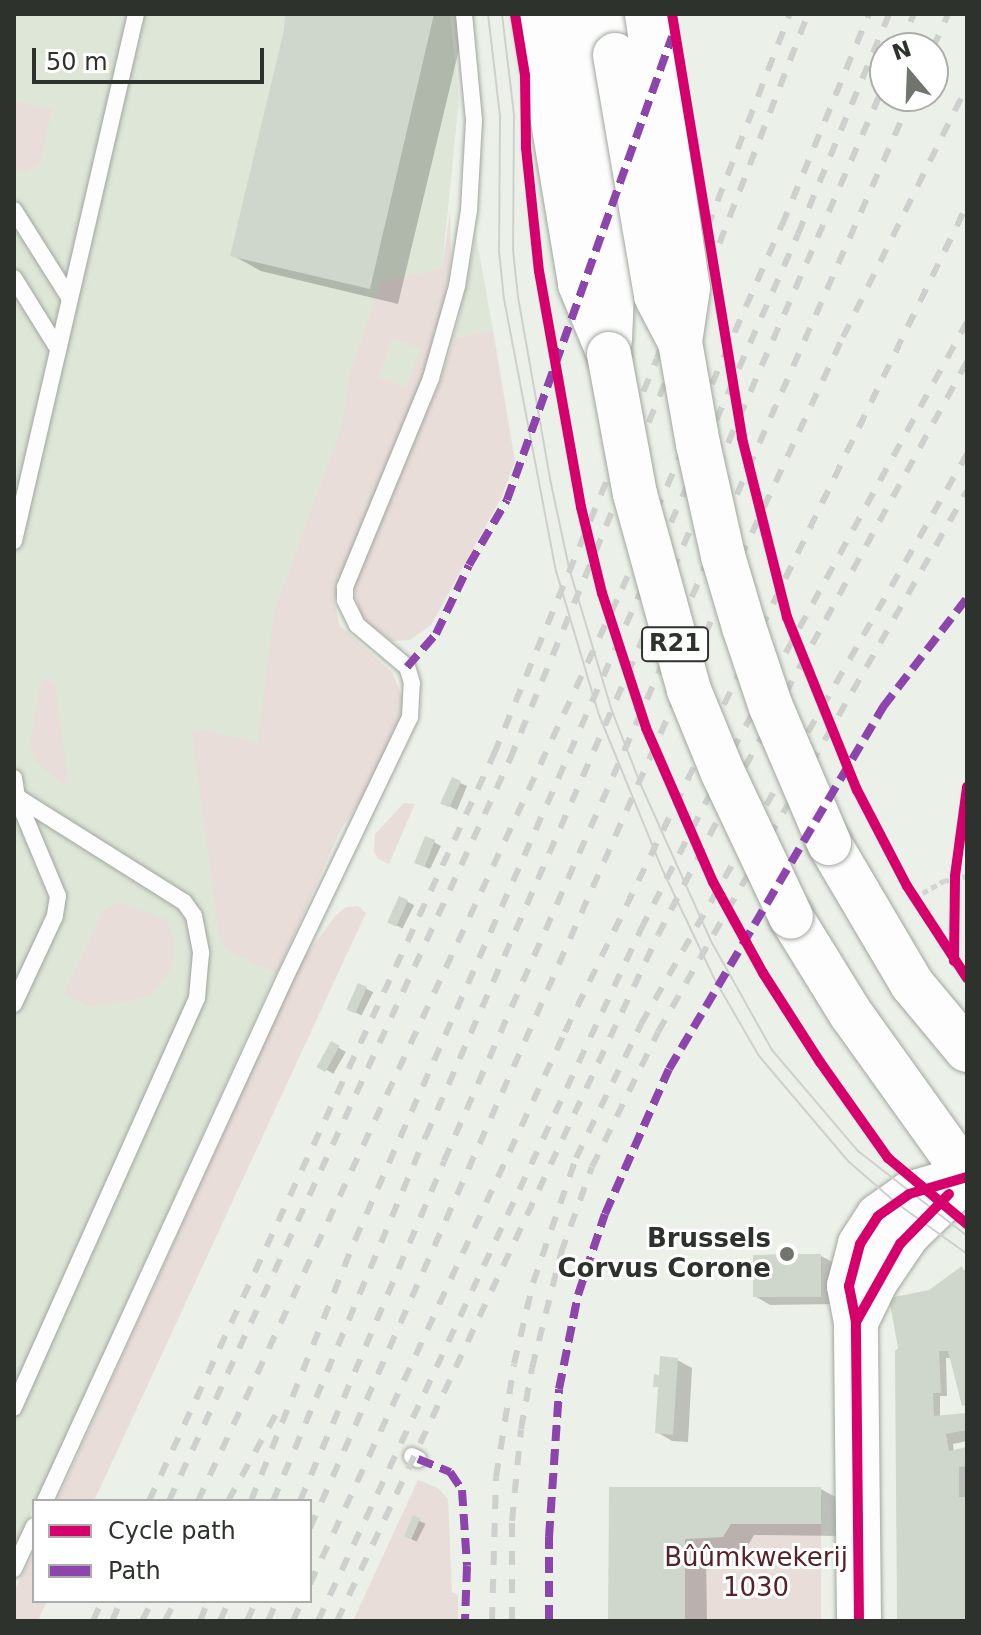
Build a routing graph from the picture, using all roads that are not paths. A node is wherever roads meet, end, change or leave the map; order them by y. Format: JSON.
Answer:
{"nodes":[{"id":1,"x":136,"y":14,"type":"edge"},
{"id":2,"x":464,"y":14,"type":"edge"},
{"id":3,"x":535,"y":14,"type":"edge"},
{"id":4,"x":572,"y":14,"type":"edge"},
{"id":5,"x":647,"y":14,"type":"edge"},
{"id":6,"x":612,"y":35,"type":"edge"},
{"id":7,"x":14,"y":210,"type":"edge"},
{"id":8,"x":14,"y":278,"type":"edge"},
{"id":9,"x":70,"y":299,"type":"junction"},
{"id":10,"x":680,"y":342,"type":"junction"},
{"id":11,"x":58,"y":349,"type":"junction"},
{"id":12,"x":609,"y":354,"type":"junction"},
{"id":13,"x":14,"y":541,"type":"edge"},
{"id":14,"x":14,"y":778,"type":"edge"},
{"id":15,"x":16,"y":796,"type":"edge"},
{"id":16,"x":14,"y":1004,"type":"edge"},
{"id":17,"x":967,"y":1050,"type":"edge"},
{"id":18,"x":967,"y":1176,"type":"edge"},
{"id":19,"x":14,"y":1408,"type":"edge"},
{"id":20,"x":46,"y":1499,"type":"edge"},
{"id":21,"x":32,"y":1530,"type":"edge"},
{"id":22,"x":14,"y":1569,"type":"edge"},
{"id":23,"x":859,"y":1621,"type":"edge"}],
"edges":[{"from":1,"to":9,"type":"lane"},
{"from":2,"to":20,"type":"lane"},
{"from":3,"to":12,"type":"main road"},
{"from":4,"to":12,"type":"main road","number":"R21"},
{"from":5,"to":10,"type":"main road","bridge":true},
{"from":6,"to":10,"type":"main road","number":"R21","bridge":true},
{"from":7,"to":9,"type":"lane"},
{"from":8,"to":11,"type":"lane"},
{"from":9,"to":11,"type":"lane"},
{"from":10,"to":17,"type":"main road","number":"R21","bridge":true},
{"from":11,"to":13,"type":"lane"},
{"from":12,"to":18,"type":"main road","number":"R21","bridge":true},
{"from":14,"to":15,"type":"lane"},
{"from":15,"to":16,"type":"lane"},
{"from":15,"to":19,"type":"lane"},
{"from":18,"to":23,"type":"main road"},
{"from":21,"to":22,"type":"lane"}]}
